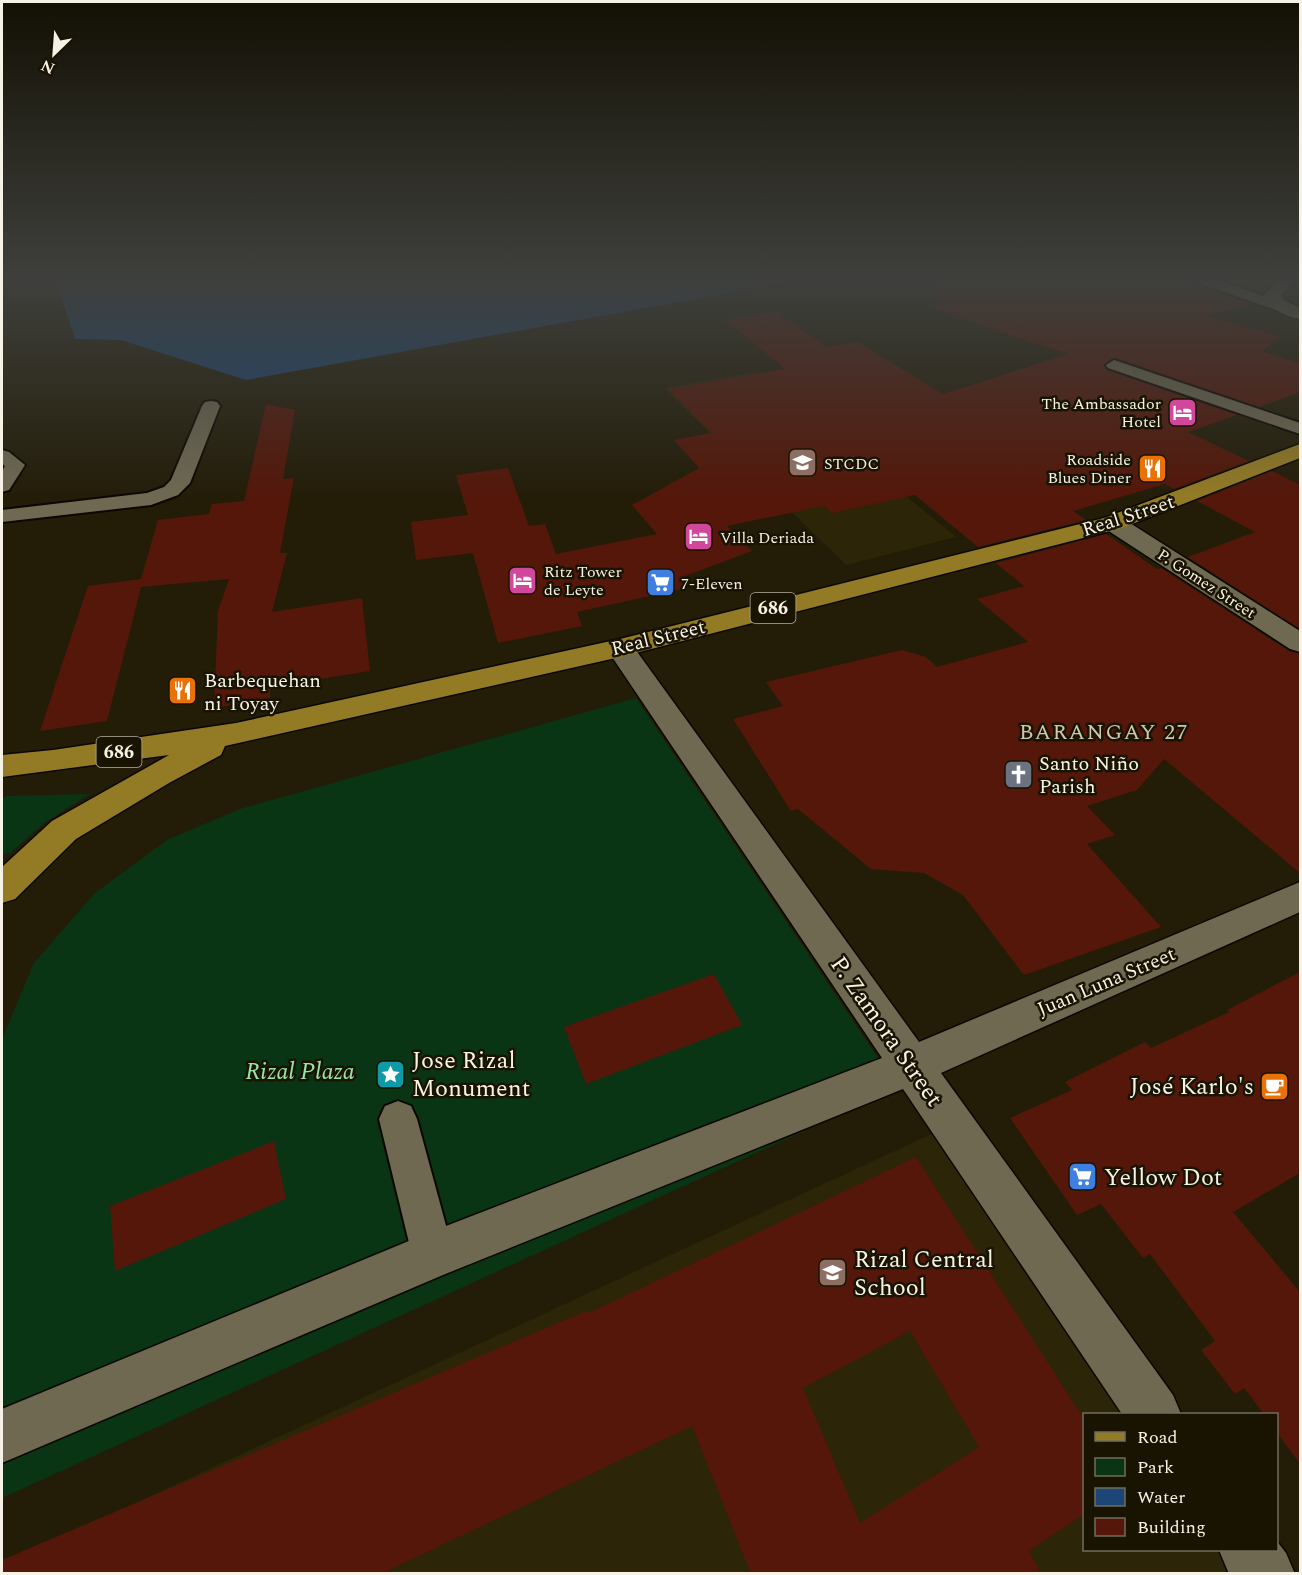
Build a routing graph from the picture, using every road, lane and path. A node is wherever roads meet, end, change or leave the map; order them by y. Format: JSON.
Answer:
{"nodes":[{"id":1,"x":1114,"y":364,"type":"dead end"},
{"id":2,"x":211,"y":406,"type":"dead end"},
{"id":3,"x":1300,"y":429,"type":"edge"},
{"id":4,"x":1300,"y":451,"type":"edge"},
{"id":5,"x":2,"y":456,"type":"edge"},
{"id":6,"x":2,"y":486,"type":"edge"},
{"id":7,"x":2,"y":516,"type":"edge"},
{"id":8,"x":1113,"y":523,"type":"junction"},
{"id":9,"x":1300,"y":643,"type":"edge"},
{"id":10,"x":620,"y":648,"type":"junction"},
{"id":11,"x":236,"y":734,"type":"junction"},
{"id":12,"x":2,"y":766,"type":"edge"},
{"id":13,"x":2,"y":889,"type":"edge"},
{"id":14,"x":1300,"y":896,"type":"edge"},
{"id":15,"x":911,"y":1066,"type":"junction"},
{"id":16,"x":398,"y":1119,"type":"dead end"},
{"id":17,"x":433,"y":1255,"type":"junction"},
{"id":18,"x":1153,"y":1413,"type":"edge"},
{"id":19,"x":2,"y":1436,"type":"edge"},
{"id":20,"x":1249,"y":1551,"type":"edge"},
{"id":21,"x":1265,"y":1574,"type":"edge"}],
"edges":[{"from":1,"to":3,"type":"lane"},
{"from":2,"to":7,"type":"lane"},
{"from":4,"to":8,"type":"main road","name":"Real Street","number":"686"},
{"from":5,"to":6,"type":"lane"},
{"from":8,"to":9,"type":"street","name":"P. Gomez Street"},
{"from":8,"to":10,"type":"main road","name":"Real Street","number":"686"},
{"from":10,"to":11,"type":"main road","name":"Real Street","number":"686"},
{"from":10,"to":15,"type":"street","name":"P. Zamora Street"},
{"from":11,"to":12,"type":"main road","name":"Real Street","number":"686"},
{"from":11,"to":13,"type":"main road"},
{"from":14,"to":15,"type":"street","name":"Juan Luna Street"},
{"from":15,"to":17,"type":"street","name":"Juan Luna Street"},
{"from":15,"to":18,"type":"street","name":"P. Zamora Street"},
{"from":16,"to":17,"type":"lane"},
{"from":17,"to":19,"type":"street","name":"Juan Luna Street"},
{"from":20,"to":21,"type":"street"}]}
